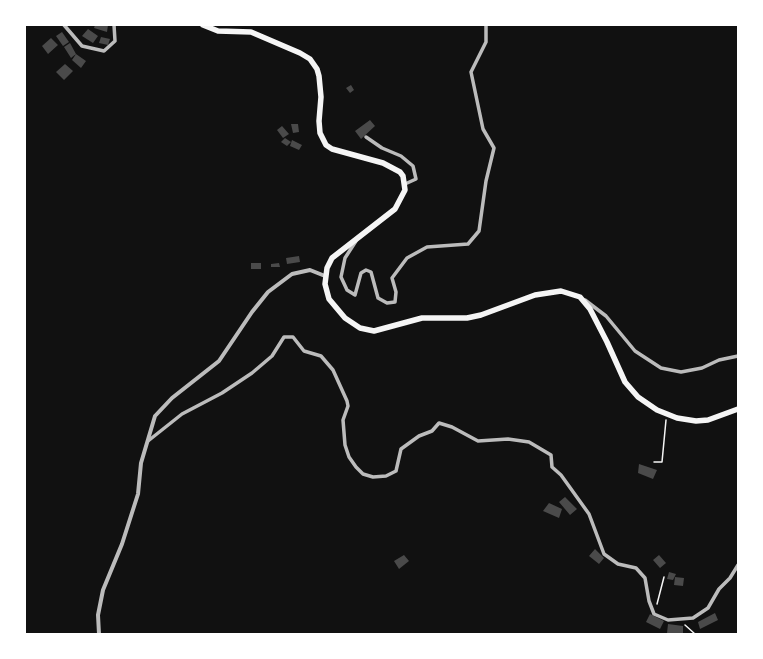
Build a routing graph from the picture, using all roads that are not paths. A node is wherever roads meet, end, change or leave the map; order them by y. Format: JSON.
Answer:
{"nodes":[{"id":1,"x":64,"y":25,"type":"edge"},
{"id":2,"x":114,"y":25,"type":"edge"},
{"id":3,"x":203,"y":25,"type":"edge"},
{"id":4,"x":486,"y":25,"type":"edge"},
{"id":5,"x":366,"y":137,"type":"dead end"},
{"id":6,"x":405,"y":184,"type":"junction"},
{"id":7,"x":358,"y":239,"type":"junction"},
{"id":8,"x":324,"y":276,"type":"junction"},
{"id":9,"x":580,"y":297,"type":"junction"},
{"id":10,"x":738,"y":356,"type":"edge"},
{"id":11,"x":738,"y":409,"type":"edge"},
{"id":12,"x":148,"y":441,"type":"junction"},
{"id":13,"x":738,"y":565,"type":"edge"},
{"id":14,"x":99,"y":634,"type":"edge"}],
"edges":[{"from":1,"to":2,"type":"street"},
{"from":3,"to":6,"type":"highway"},
{"from":4,"to":7,"type":"street"},
{"from":5,"to":6,"type":"street"},
{"from":6,"to":7,"type":"highway"},
{"from":7,"to":8,"type":"highway"},
{"from":8,"to":9,"type":"highway"},
{"from":8,"to":12,"type":"street"},
{"from":9,"to":10,"type":"street"},
{"from":9,"to":11,"type":"highway"},
{"from":12,"to":13,"type":"street"},
{"from":12,"to":14,"type":"street"}]}
